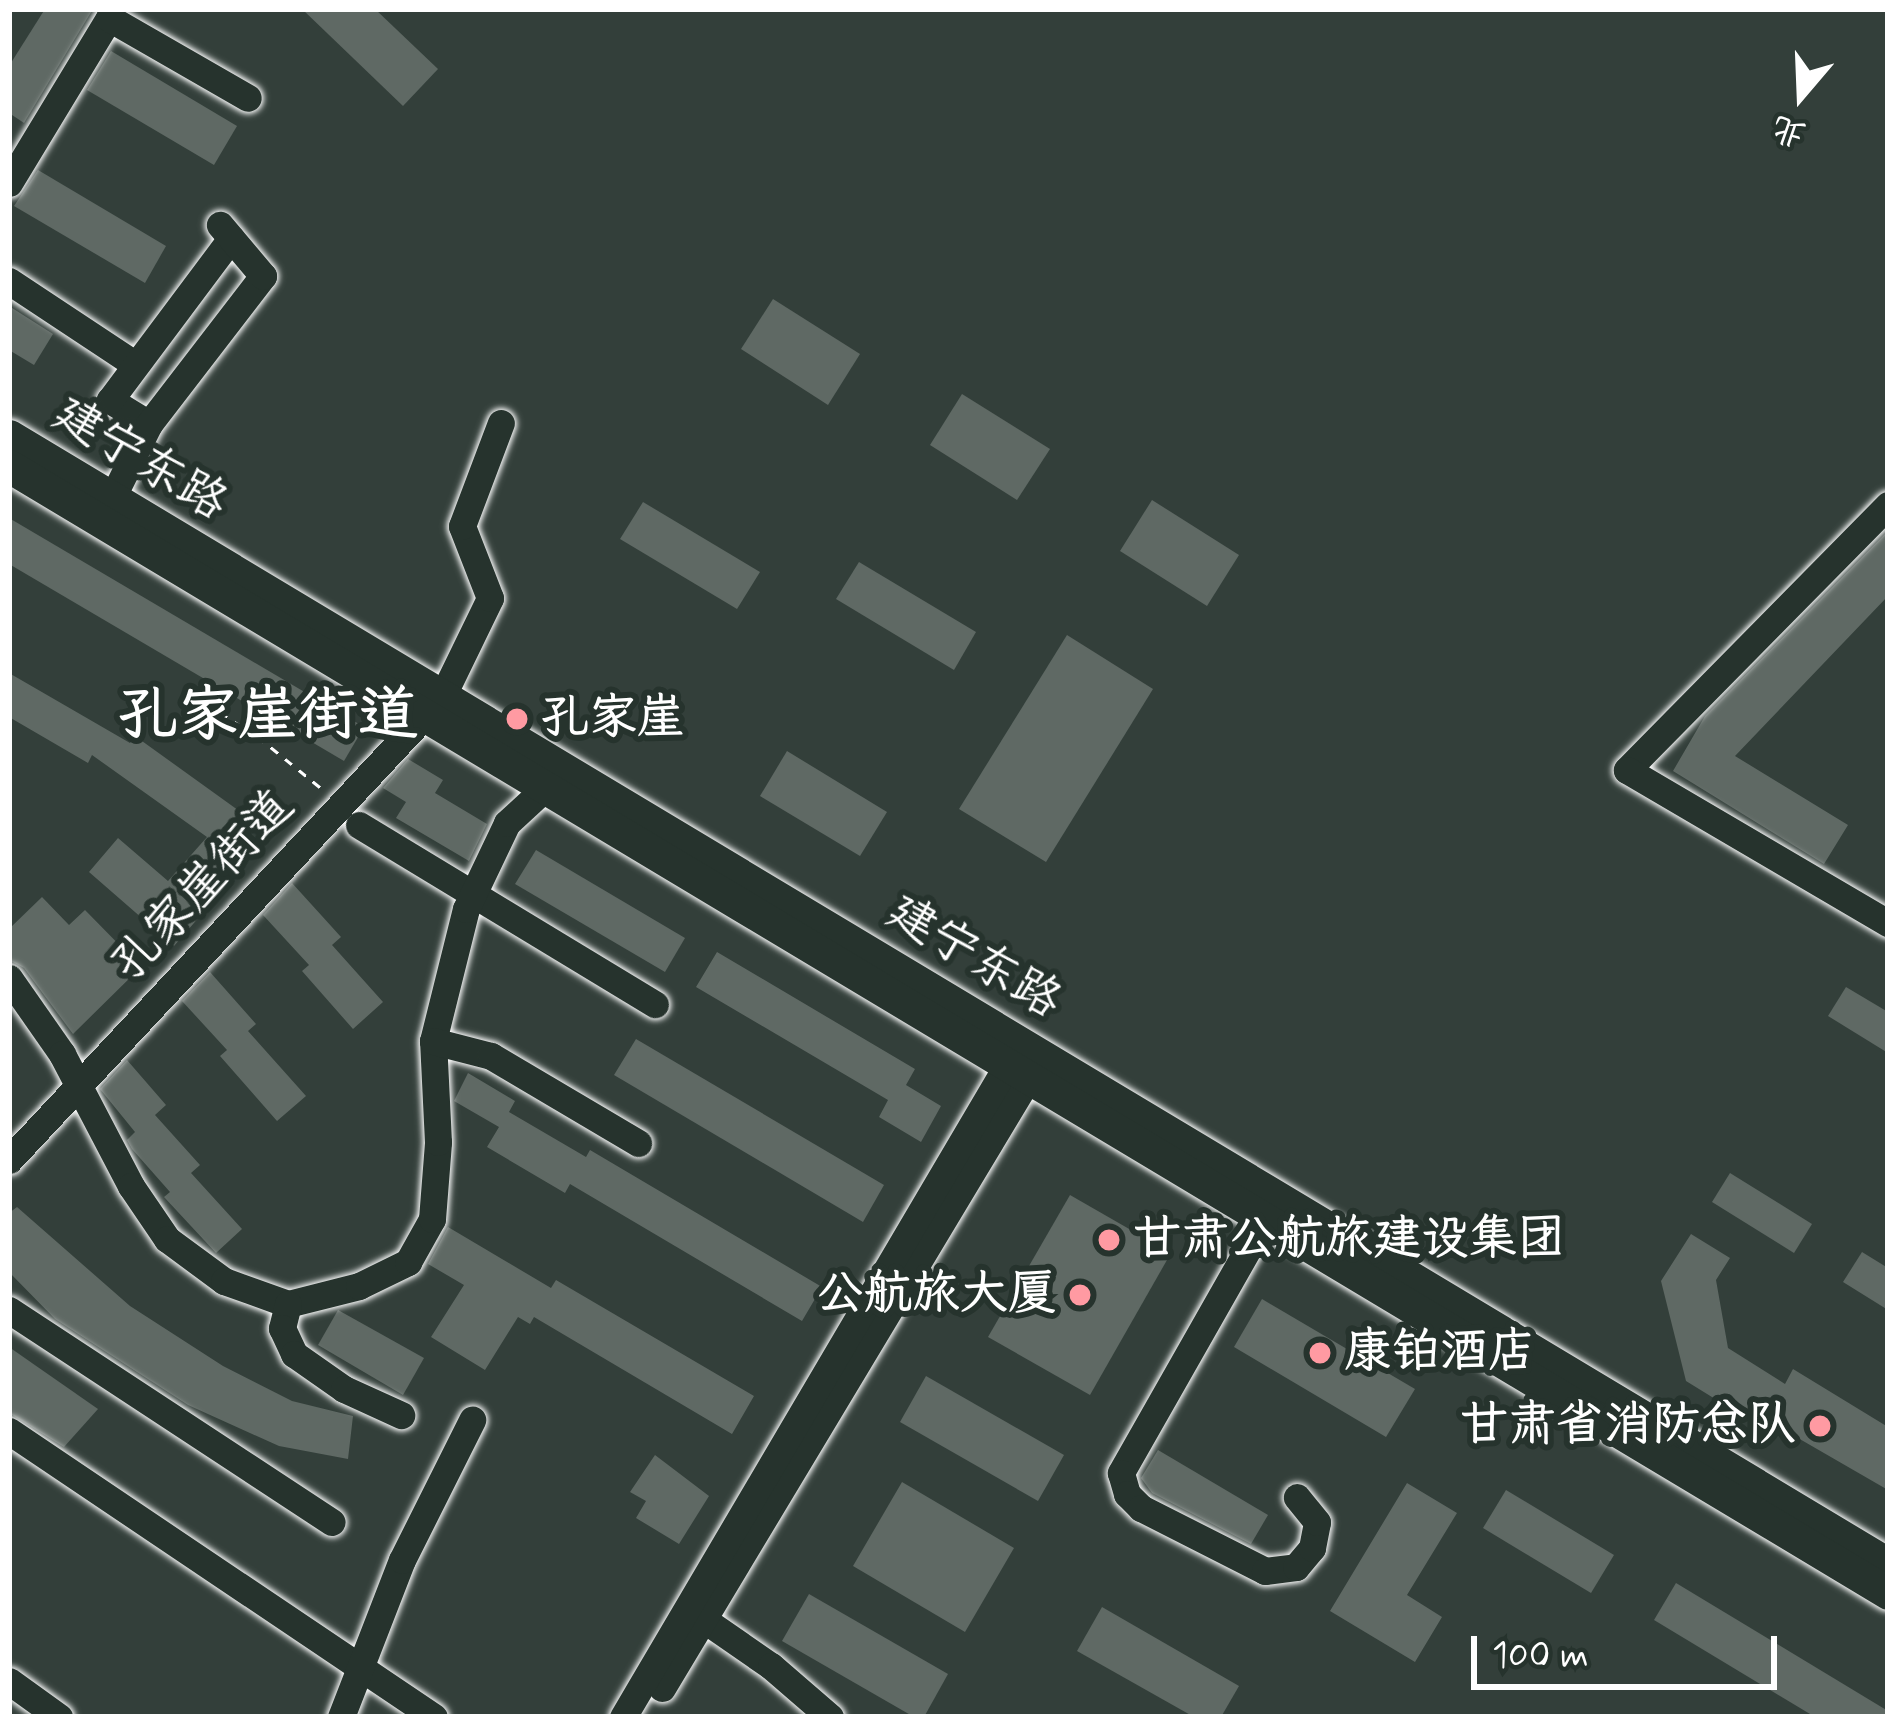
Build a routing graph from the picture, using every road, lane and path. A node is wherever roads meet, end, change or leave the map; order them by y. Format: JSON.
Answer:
{"nodes":[{"id":1,"x":248,"y":98,"type":"dead end"},
{"id":2,"x":9,"y":183,"type":"edge"},
{"id":3,"x":9,"y":281,"type":"edge"},
{"id":4,"x":133,"y":363,"type":"junction"},
{"id":5,"x":501,"y":422,"type":"dead end"},
{"id":6,"x":148,"y":424,"type":"junction"},
{"id":7,"x":9,"y":436,"type":"edge"},
{"id":8,"x":9,"y":466,"type":"edge"},
{"id":9,"x":112,"y":498,"type":"junction"},
{"id":10,"x":1888,"y":505,"type":"edge"},
{"id":11,"x":204,"y":703,"type":"dead end"},
{"id":12,"x":434,"y":706,"type":"junction"},
{"id":13,"x":544,"y":789,"type":"junction"},
{"id":14,"x":350,"y":814,"type":"junction"},
{"id":15,"x":473,"y":894,"type":"junction"},
{"id":16,"x":1888,"y":923,"type":"edge"},
{"id":17,"x":9,"y":978,"type":"edge"},
{"id":18,"x":655,"y":1004,"type":"dead end"},
{"id":19,"x":433,"y":1041,"type":"junction"},
{"id":20,"x":1026,"y":1059,"type":"junction"},
{"id":21,"x":79,"y":1084,"type":"junction"},
{"id":22,"x":638,"y":1143,"type":"dead end"},
{"id":23,"x":9,"y":1160,"type":"edge"},
{"id":24,"x":1265,"y":1220,"type":"junction"},
{"id":25,"x":288,"y":1304,"type":"junction"},
{"id":26,"x":9,"y":1310,"type":"edge"},
{"id":27,"x":401,"y":1415,"type":"dead end"},
{"id":28,"x":472,"y":1420,"type":"dead end"},
{"id":29,"x":9,"y":1431,"type":"edge"},
{"id":30,"x":1297,"y":1497,"type":"dead end"},
{"id":31,"x":332,"y":1522,"type":"dead end"},
{"id":32,"x":1888,"y":1564,"type":"edge"},
{"id":33,"x":1888,"y":1592,"type":"edge"},
{"id":34,"x":704,"y":1619,"type":"junction"},
{"id":35,"x":361,"y":1668,"type":"junction"},
{"id":36,"x":9,"y":1681,"type":"edge"},
{"id":37,"x":59,"y":1717,"type":"edge"},
{"id":38,"x":341,"y":1717,"type":"edge"},
{"id":39,"x":434,"y":1717,"type":"edge"},
{"id":40,"x":623,"y":1717,"type":"edge"},
{"id":41,"x":645,"y":1717,"type":"edge"},
{"id":42,"x":830,"y":1717,"type":"edge"}],
"edges":[{"from":1,"to":2,"type":"street"},
{"from":3,"to":4,"type":"street"},
{"from":4,"to":6,"type":"street"},
{"from":4,"to":6,"type":"street"},
{"from":5,"to":12,"type":"street","name":"孔家崖街道"},
{"from":6,"to":9,"type":"street"},
{"from":7,"to":9,"type":"main road","name":"建宁东路"},
{"from":8,"to":12,"type":"main road","name":"建宁东路"},
{"from":9,"to":12,"type":"main road","name":"建宁东路"},
{"from":10,"to":16,"type":"street"},
{"from":11,"to":14,"type":"path"},
{"from":12,"to":13,"type":"main road","name":"建宁东路"},
{"from":12,"to":14,"type":"street","name":"孔家崖街道"},
{"from":12,"to":20,"type":"main road","name":"建宁东路"},
{"from":13,"to":15,"type":"street"},
{"from":13,"to":20,"type":"main road","name":"建宁东路"},
{"from":14,"to":15,"type":"street"},
{"from":14,"to":21,"type":"street","name":"孔家崖街道"},
{"from":15,"to":18,"type":"street"},
{"from":15,"to":19,"type":"street"},
{"from":17,"to":21,"type":"street"},
{"from":19,"to":22,"type":"street"},
{"from":19,"to":25,"type":"street"},
{"from":20,"to":24,"type":"main road","name":"建宁东路"},
{"from":20,"to":32,"type":"main road","name":"建宁东路"},
{"from":20,"to":34,"type":"street"},
{"from":20,"to":40,"type":"street"},
{"from":21,"to":23,"type":"street","name":"孔家崖街道"},
{"from":21,"to":25,"type":"street"},
{"from":24,"to":30,"type":"street"},
{"from":24,"to":33,"type":"main road","name":"建宁东路"},
{"from":25,"to":27,"type":"street"},
{"from":26,"to":31,"type":"street"},
{"from":28,"to":35,"type":"street"},
{"from":29,"to":35,"type":"street"},
{"from":34,"to":41,"type":"street"},
{"from":34,"to":42,"type":"street"},
{"from":35,"to":38,"type":"street"},
{"from":35,"to":39,"type":"street"},
{"from":36,"to":37,"type":"street"}]}
